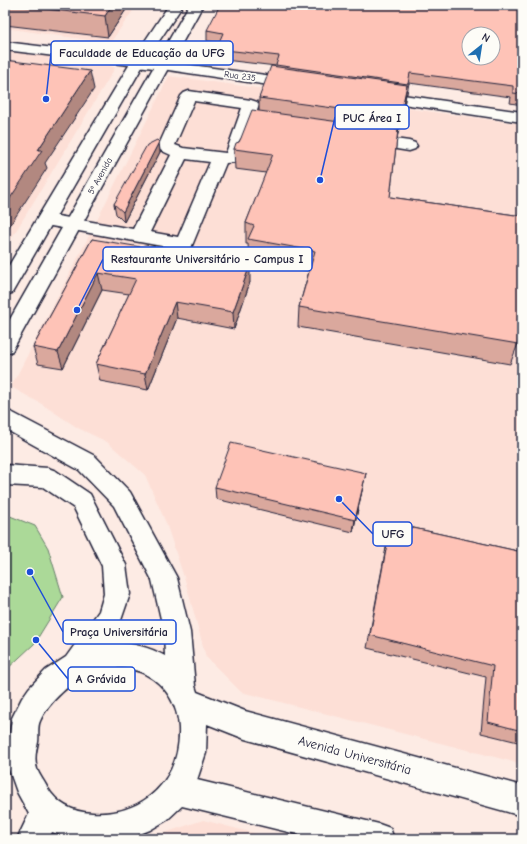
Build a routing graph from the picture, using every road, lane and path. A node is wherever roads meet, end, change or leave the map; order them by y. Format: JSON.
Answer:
{"nodes":[{"id":1,"x":176,"y":5,"type":"edge"},
{"id":2,"x":196,"y":5,"type":"edge"},
{"id":3,"x":5,"y":46,"type":"edge"},
{"id":4,"x":138,"y":62,"type":"junction"},
{"id":5,"x":162,"y":65,"type":"junction"},
{"id":6,"x":309,"y":86,"type":"edge"},
{"id":7,"x":364,"y":94,"type":"edge"},
{"id":8,"x":522,"y":117,"type":"edge"},
{"id":9,"x":354,"y":138,"type":"edge"},
{"id":10,"x":409,"y":146,"type":"dead end"},
{"id":11,"x":180,"y":153,"type":"junction"},
{"id":12,"x":220,"y":158,"type":"junction"},
{"id":13,"x":46,"y":220,"type":"junction"},
{"id":14,"x":73,"y":225,"type":"junction"},
{"id":15,"x":139,"y":236,"type":"junction"},
{"id":16,"x":5,"y":288,"type":"edge"},
{"id":17,"x":5,"y":346,"type":"edge"},
{"id":18,"x":5,"y":418,"type":"edge"},
{"id":19,"x":5,"y":475,"type":"edge"},
{"id":20,"x":76,"y":665,"type":"junction"},
{"id":21,"x":185,"y":696,"type":"junction"},
{"id":22,"x":176,"y":790,"type":"junction"},
{"id":23,"x":522,"y":801,"type":"edge"},
{"id":24,"x":47,"y":812,"type":"junction"},
{"id":25,"x":153,"y":814,"type":"junction"},
{"id":26,"x":32,"y":839,"type":"edge"},
{"id":27,"x":131,"y":839,"type":"edge"},
{"id":28,"x":378,"y":839,"type":"edge"}],
"edges":[{"from":1,"to":4,"type":"main road"},
{"from":2,"to":5,"type":"main road","name":"5ª Avenida"},
{"from":3,"to":4,"type":"main road","name":"Rua 235"},
{"from":4,"to":5,"type":"main road","name":"Rua 235"},
{"from":4,"to":13,"type":"main road"},
{"from":5,"to":6,"type":"main road","name":"Rua 235"},
{"from":5,"to":14,"type":"main road","name":"5ª Avenida"},
{"from":7,"to":8,"type":"main road"},
{"from":9,"to":10,"type":"main road"},
{"from":11,"to":12,"type":"main road"},
{"from":11,"to":12,"type":"main road"},
{"from":11,"to":15,"type":"main road"},
{"from":12,"to":15,"type":"main road"},
{"from":13,"to":14,"type":"main road"},
{"from":13,"to":16,"type":"main road"},
{"from":14,"to":15,"type":"main road"},
{"from":14,"to":17,"type":"main road","name":"5ª Avenida"},
{"from":18,"to":21,"type":"main road"},
{"from":19,"to":20,"type":"main road"},
{"from":20,"to":21,"type":"main road"},
{"from":20,"to":24,"type":"main road"},
{"from":21,"to":22,"type":"main road"},
{"from":21,"to":23,"type":"main road","name":"Avenida Universitária"},
{"from":22,"to":25,"type":"main road"},
{"from":22,"to":28,"type":"main road"},
{"from":24,"to":25,"type":"main road"},
{"from":24,"to":26,"type":"main road"},
{"from":25,"to":27,"type":"main road"}]}
